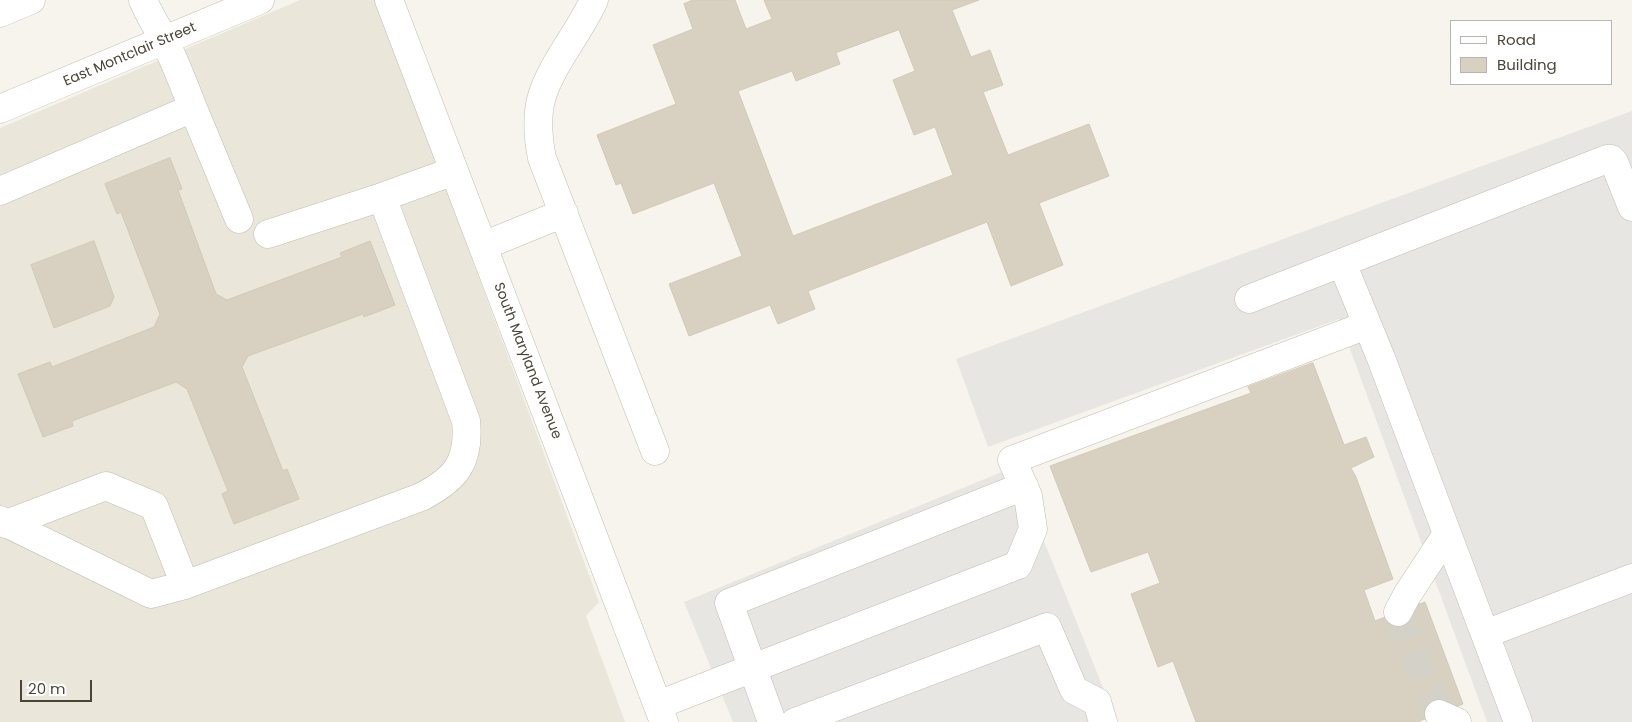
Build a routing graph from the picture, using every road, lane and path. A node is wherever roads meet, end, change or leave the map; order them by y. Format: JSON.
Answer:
{"nodes":[{"id":1,"x":31,"y":0,"type":"edge"},
{"id":2,"x":143,"y":0,"type":"edge"},
{"id":3,"x":260,"y":0,"type":"edge"},
{"id":4,"x":389,"y":0,"type":"edge"},
{"id":5,"x":594,"y":0,"type":"edge"},
{"id":6,"x":1,"y":11,"type":"edge"},
{"id":7,"x":164,"y":40,"type":"junction"},
{"id":8,"x":192,"y":108,"type":"junction"},
{"id":9,"x":0,"y":109,"type":"edge"},
{"id":10,"x":454,"y":171,"type":"junction"},
{"id":11,"x":0,"y":191,"type":"edge"},
{"id":12,"x":382,"y":197,"type":"junction"},
{"id":13,"x":1632,"y":207,"type":"edge"},
{"id":14,"x":564,"y":213,"type":"junction"},
{"id":15,"x":239,"y":219,"type":"dead end"},
{"id":16,"x":268,"y":234,"type":"dead end"},
{"id":17,"x":482,"y":246,"type":"junction"},
{"id":18,"x":1342,"y":263,"type":"junction"},
{"id":19,"x":1249,"y":299,"type":"dead end"},
{"id":20,"x":1367,"y":325,"type":"junction"},
{"id":21,"x":655,"y":451,"type":"dead end"},
{"id":22,"x":1024,"y":486,"type":"junction"},
{"id":23,"x":3,"y":522,"type":"edge"},
{"id":24,"x":1448,"y":534,"type":"junction"},
{"id":25,"x":1632,"y":578,"type":"edge"},
{"id":26,"x":185,"y":585,"type":"junction"},
{"id":27,"x":1398,"y":612,"type":"dead end"},
{"id":28,"x":1485,"y":634,"type":"junction"},
{"id":29,"x":752,"y":668,"type":"junction"},
{"id":30,"x":661,"y":713,"type":"edge"},
{"id":31,"x":772,"y":722,"type":"edge"},
{"id":32,"x":794,"y":722,"type":"edge"},
{"id":33,"x":1103,"y":722,"type":"edge"},
{"id":34,"x":1518,"y":722,"type":"edge"}],
"edges":[{"from":1,"to":6,"type":"street"},
{"from":2,"to":7,"type":"street"},
{"from":3,"to":7,"type":"street","name":"East Montclair Street"},
{"from":4,"to":10,"type":"street","name":"South Maryland Avenue"},
{"from":5,"to":14,"type":"street"},
{"from":7,"to":8,"type":"street"},
{"from":7,"to":9,"type":"street","name":"East Montclair Street"},
{"from":8,"to":11,"type":"street"},
{"from":8,"to":15,"type":"street"},
{"from":10,"to":12,"type":"street"},
{"from":10,"to":17,"type":"street","name":"South Maryland Avenue"},
{"from":12,"to":16,"type":"street"},
{"from":12,"to":26,"type":"street"},
{"from":13,"to":18,"type":"street"},
{"from":14,"to":17,"type":"street"},
{"from":14,"to":21,"type":"street"},
{"from":17,"to":30,"type":"street","name":"South Maryland Avenue"},
{"from":18,"to":19,"type":"street"},
{"from":18,"to":20,"type":"street"},
{"from":20,"to":22,"type":"street"},
{"from":20,"to":24,"type":"street"},
{"from":22,"to":29,"type":"street"},
{"from":22,"to":29,"type":"street"},
{"from":23,"to":26,"type":"street"},
{"from":23,"to":26,"type":"street"},
{"from":24,"to":27,"type":"street"},
{"from":24,"to":28,"type":"street"},
{"from":25,"to":28,"type":"street"},
{"from":28,"to":34,"type":"street"},
{"from":29,"to":30,"type":"street"},
{"from":29,"to":31,"type":"street"},
{"from":32,"to":33,"type":"street"}]}
